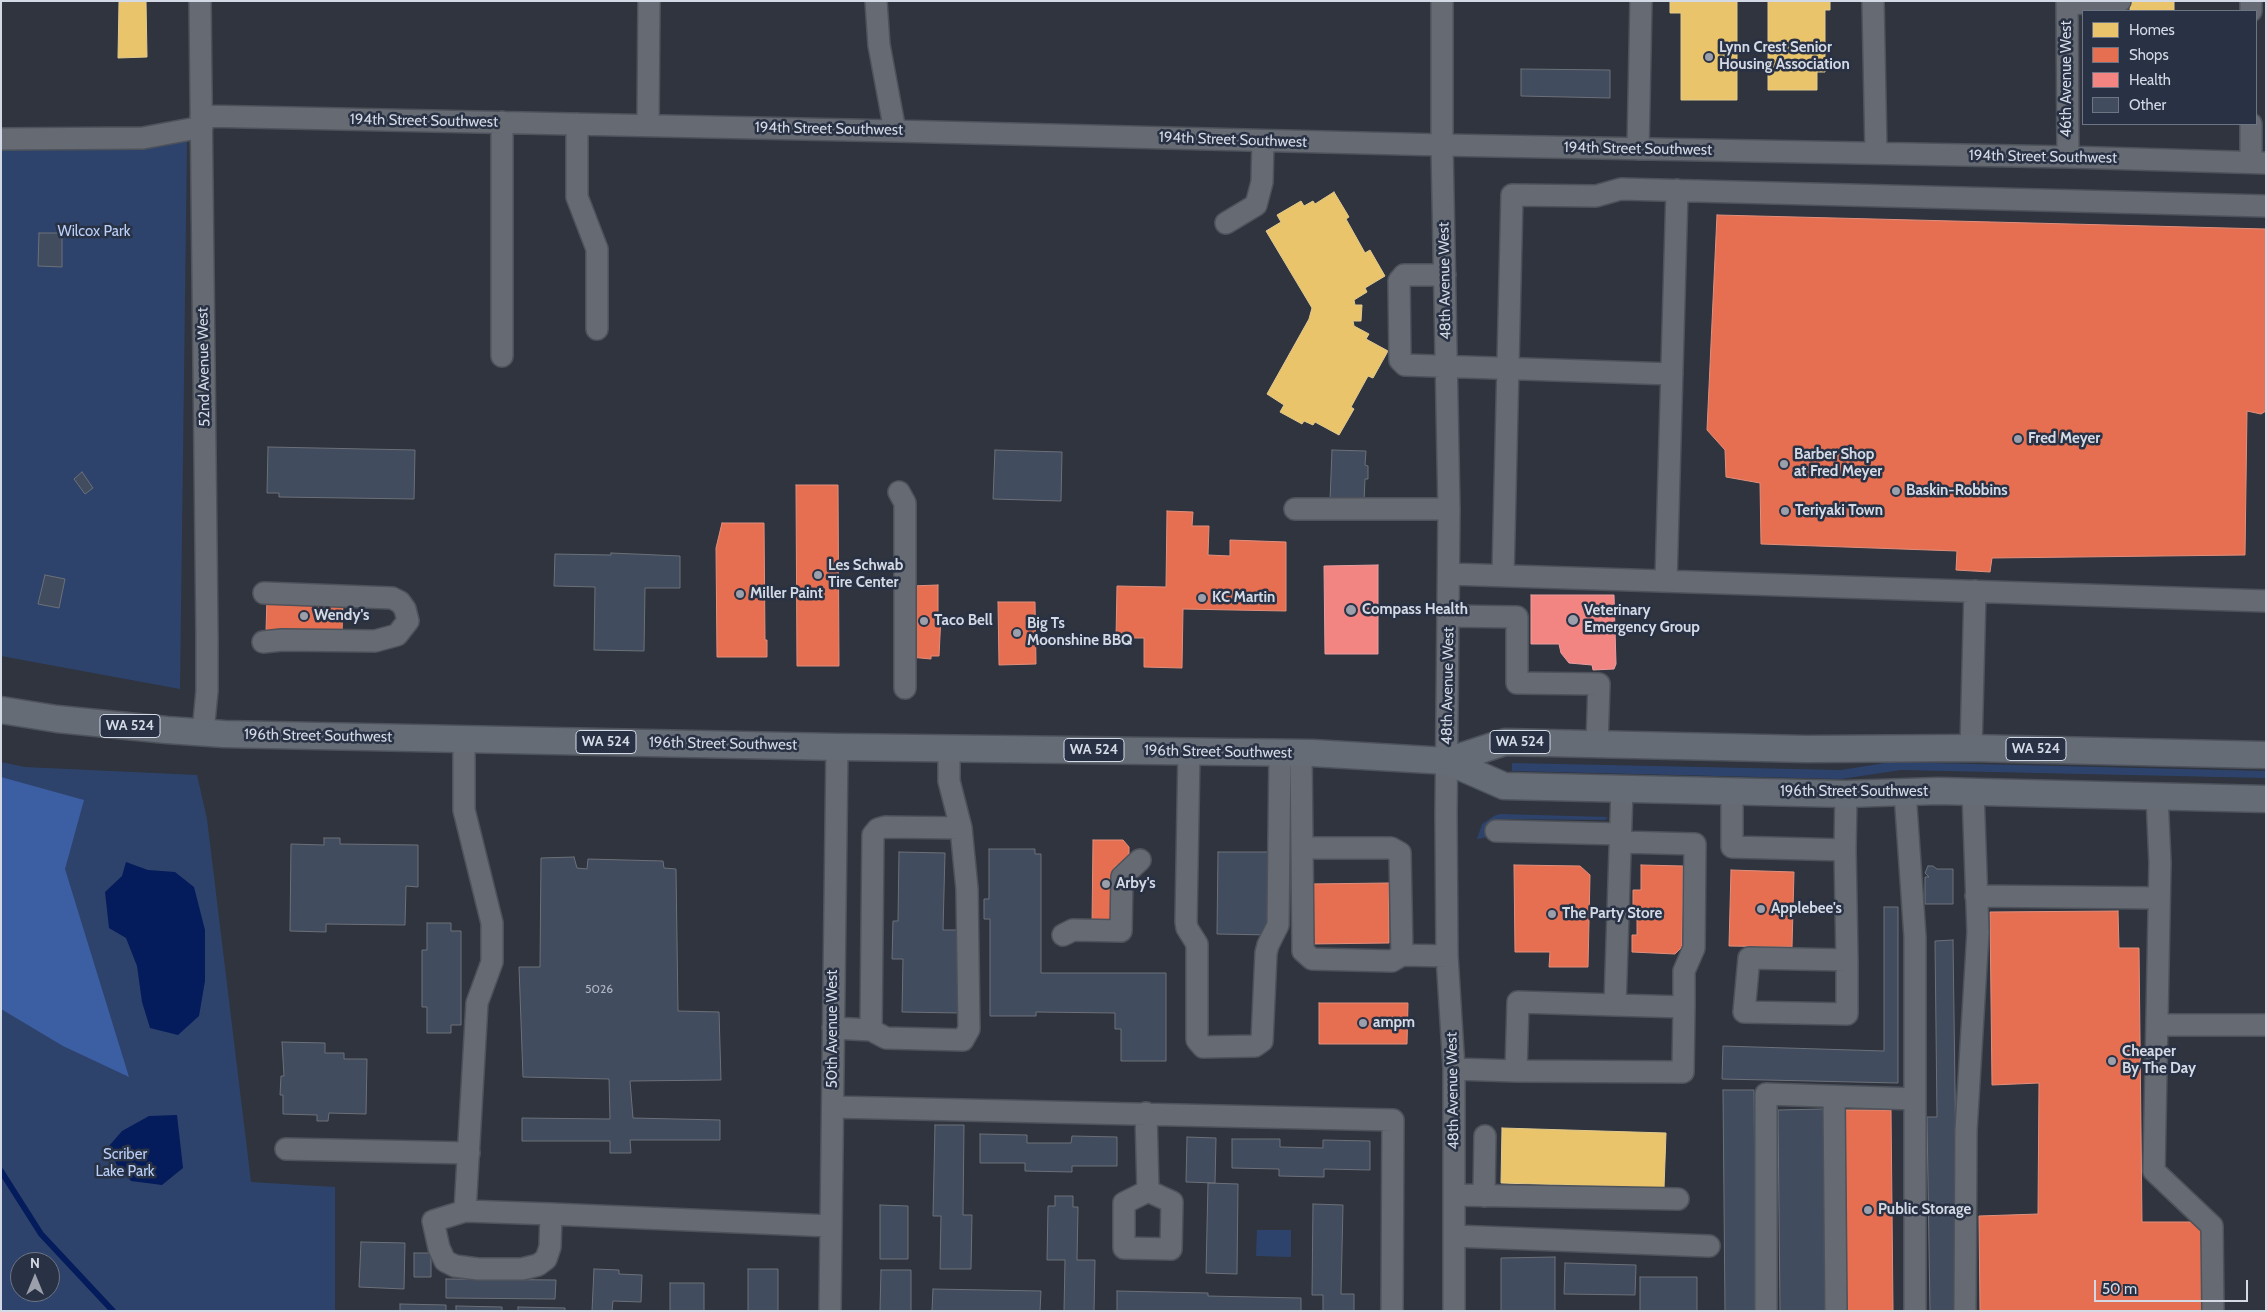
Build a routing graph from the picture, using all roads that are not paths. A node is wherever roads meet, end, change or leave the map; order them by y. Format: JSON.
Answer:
{"nodes":[{"id":1,"x":200,"y":1,"type":"edge"},
{"id":2,"x":649,"y":1,"type":"edge"},
{"id":3,"x":876,"y":1,"type":"edge"},
{"id":4,"x":1442,"y":1,"type":"edge"},
{"id":5,"x":1641,"y":1,"type":"edge"},
{"id":6,"x":1873,"y":1,"type":"edge"},
{"id":7,"x":2067,"y":2,"type":"edge"},
{"id":8,"x":2120,"y":5,"type":"edge"},
{"id":9,"x":202,"y":122,"type":"junction"},
{"id":10,"x":502,"y":122,"type":"junction"},
{"id":11,"x":577,"y":124,"type":"junction"},
{"id":12,"x":648,"y":125,"type":"junction"},
{"id":13,"x":2251,"y":125,"type":"edge"},
{"id":14,"x":895,"y":131,"type":"junction"},
{"id":15,"x":1,"y":139,"type":"edge"},
{"id":16,"x":1263,"y":141,"type":"junction"},
{"id":17,"x":1442,"y":145,"type":"junction"},
{"id":18,"x":1638,"y":149,"type":"junction"},
{"id":19,"x":1876,"y":153,"type":"junction"},
{"id":20,"x":2068,"y":157,"type":"junction"},
{"id":21,"x":2258,"y":163,"type":"edge"},
{"id":22,"x":1677,"y":190,"type":"junction"},
{"id":23,"x":2266,"y":206,"type":"edge"},
{"id":24,"x":1226,"y":223,"type":"dead end"},
{"id":25,"x":1445,"y":275,"type":"junction"},
{"id":26,"x":597,"y":329,"type":"dead end"},
{"id":27,"x":502,"y":356,"type":"dead end"},
{"id":28,"x":1447,"y":365,"type":"junction"},
{"id":29,"x":1508,"y":368,"type":"junction"},
{"id":30,"x":1672,"y":374,"type":"junction"},
{"id":31,"x":900,"y":492,"type":"dead end"},
{"id":32,"x":1296,"y":509,"type":"dead end"},
{"id":33,"x":1449,"y":509,"type":"junction"},
{"id":34,"x":1449,"y":574,"type":"junction"},
{"id":35,"x":1503,"y":575,"type":"junction"},
{"id":36,"x":1666,"y":581,"type":"junction"},
{"id":37,"x":1975,"y":591,"type":"junction"},
{"id":38,"x":264,"y":593,"type":"dead end"},
{"id":39,"x":2266,"y":601,"type":"edge"},
{"id":40,"x":1448,"y":616,"type":"junction"},
{"id":41,"x":263,"y":642,"type":"dead end"},
{"id":42,"x":905,"y":688,"type":"dead end"},
{"id":43,"x":1,"y":710,"type":"edge"},
{"id":44,"x":203,"y":732,"type":"junction"},
{"id":45,"x":464,"y":740,"type":"junction"},
{"id":46,"x":1597,"y":744,"type":"junction"},
{"id":47,"x":837,"y":747,"type":"junction"},
{"id":48,"x":949,"y":748,"type":"junction"},
{"id":49,"x":1971,"y":748,"type":"junction"},
{"id":50,"x":1189,"y":752,"type":"junction"},
{"id":51,"x":1290,"y":753,"type":"junction"},
{"id":52,"x":2266,"y":755,"type":"edge"},
{"id":53,"x":1447,"y":761,"type":"junction"},
{"id":54,"x":1622,"y":789,"type":"junction"},
{"id":55,"x":1732,"y":792,"type":"junction"},
{"id":56,"x":1905,"y":792,"type":"junction"},
{"id":57,"x":1972,"y":792,"type":"junction"},
{"id":58,"x":1846,"y":794,"type":"junction"},
{"id":59,"x":2157,"y":796,"type":"junction"},
{"id":60,"x":2266,"y":799,"type":"edge"},
{"id":61,"x":961,"y":828,"type":"junction"},
{"id":62,"x":1496,"y":831,"type":"dead end"},
{"id":63,"x":1621,"y":838,"type":"junction"},
{"id":64,"x":1302,"y":848,"type":"junction"},
{"id":65,"x":1846,"y":850,"type":"junction"},
{"id":66,"x":1140,"y":860,"type":"dead end"},
{"id":67,"x":1976,"y":896,"type":"junction"},
{"id":68,"x":2159,"y":898,"type":"junction"},
{"id":69,"x":1063,"y":935,"type":"dead end"},
{"id":70,"x":1402,"y":956,"type":"junction"},
{"id":71,"x":1447,"y":956,"type":"junction"},
{"id":72,"x":1847,"y":960,"type":"junction"},
{"id":73,"x":1615,"y":1005,"type":"junction"},
{"id":74,"x":1684,"y":1007,"type":"junction"},
{"id":75,"x":2157,"y":1025,"type":"junction"},
{"id":76,"x":2266,"y":1025,"type":"edge"},
{"id":77,"x":833,"y":1028,"type":"junction"},
{"id":78,"x":872,"y":1030,"type":"junction"},
{"id":79,"x":1454,"y":1069,"type":"junction"},
{"id":80,"x":1516,"y":1071,"type":"junction"},
{"id":81,"x":1834,"y":1097,"type":"junction"},
{"id":82,"x":1915,"y":1099,"type":"junction"},
{"id":83,"x":833,"y":1107,"type":"junction"},
{"id":84,"x":1146,"y":1113,"type":"junction"},
{"id":85,"x":1486,"y":1136,"type":"dead end"},
{"id":86,"x":286,"y":1149,"type":"dead end"},
{"id":87,"x":469,"y":1153,"type":"junction"},
{"id":88,"x":1148,"y":1191,"type":"dead end"},
{"id":89,"x":1454,"y":1195,"type":"junction"},
{"id":90,"x":1484,"y":1196,"type":"junction"},
{"id":91,"x":1678,"y":1199,"type":"dead end"},
{"id":92,"x":465,"y":1211,"type":"junction"},
{"id":93,"x":551,"y":1214,"type":"junction"},
{"id":94,"x":831,"y":1226,"type":"junction"},
{"id":95,"x":1454,"y":1236,"type":"junction"},
{"id":96,"x":1709,"y":1246,"type":"dead end"},
{"id":97,"x":830,"y":1311,"type":"edge"},
{"id":98,"x":1392,"y":1311,"type":"edge"},
{"id":99,"x":1454,"y":1311,"type":"edge"},
{"id":100,"x":1766,"y":1311,"type":"edge"},
{"id":101,"x":1836,"y":1311,"type":"edge"},
{"id":102,"x":1915,"y":1311,"type":"edge"},
{"id":103,"x":1965,"y":1311,"type":"edge"},
{"id":104,"x":2213,"y":1311,"type":"edge"}],
"edges":[{"from":1,"to":9,"type":"street","name":"52nd Avenue West"},
{"from":2,"to":12,"type":"street"},
{"from":3,"to":14,"type":"street"},
{"from":4,"to":17,"type":"street","name":"48th Avenue West"},
{"from":5,"to":18,"type":"street"},
{"from":6,"to":19,"type":"street"},
{"from":7,"to":8,"type":"street"},
{"from":7,"to":20,"type":"street","name":"46th Avenue West"},
{"from":9,"to":10,"type":"street","name":"194th Street Southwest"},
{"from":9,"to":15,"type":"street"},
{"from":9,"to":44,"type":"street","name":"52nd Avenue West"},
{"from":10,"to":11,"type":"street","name":"194th Street Southwest"},
{"from":10,"to":27,"type":"street"},
{"from":11,"to":12,"type":"street","name":"194th Street Southwest"},
{"from":11,"to":26,"type":"street"},
{"from":12,"to":14,"type":"street","name":"194th Street Southwest"},
{"from":13,"to":21,"type":"street"},
{"from":14,"to":16,"type":"street","name":"194th Street Southwest"},
{"from":16,"to":17,"type":"street","name":"194th Street Southwest"},
{"from":16,"to":24,"type":"street"},
{"from":17,"to":18,"type":"street","name":"194th Street Southwest"},
{"from":17,"to":25,"type":"street","name":"48th Avenue West"},
{"from":18,"to":19,"type":"street","name":"194th Street Southwest"},
{"from":19,"to":20,"type":"street","name":"194th Street Southwest"},
{"from":20,"to":21,"type":"street","name":"194th Street Southwest"},
{"from":22,"to":23,"type":"street"},
{"from":22,"to":29,"type":"street"},
{"from":22,"to":30,"type":"street"},
{"from":25,"to":28,"type":"street","name":"48th Avenue West"},
{"from":25,"to":28,"type":"street"},
{"from":28,"to":29,"type":"street"},
{"from":28,"to":33,"type":"street","name":"48th Avenue West"},
{"from":29,"to":30,"type":"street"},
{"from":29,"to":35,"type":"street"},
{"from":30,"to":36,"type":"street"},
{"from":31,"to":42,"type":"street"},
{"from":32,"to":33,"type":"street"},
{"from":33,"to":34,"type":"street","name":"48th Avenue West"},
{"from":34,"to":35,"type":"street"},
{"from":34,"to":40,"type":"street","name":"48th Avenue West"},
{"from":35,"to":36,"type":"street"},
{"from":36,"to":37,"type":"street"},
{"from":37,"to":39,"type":"street"},
{"from":37,"to":49,"type":"street"},
{"from":38,"to":41,"type":"street"},
{"from":40,"to":46,"type":"street"},
{"from":40,"to":53,"type":"street","name":"48th Avenue West"},
{"from":43,"to":44,"type":"main road","name":"196th Street Southwest","number":"WA 524"},
{"from":44,"to":45,"type":"main road","name":"196th Street Southwest","number":"WA 524"},
{"from":45,"to":47,"type":"main road","name":"196th Street Southwest","number":"WA 524"},
{"from":45,"to":87,"type":"street"},
{"from":46,"to":49,"type":"main road","name":"196th Street Southwest","number":"WA 524"},
{"from":46,"to":53,"type":"main road","name":"196th Street Southwest","number":"WA 524"},
{"from":47,"to":48,"type":"main road","name":"196th Street Southwest","number":"WA 524"},
{"from":47,"to":77,"type":"street","name":"50th Avenue West"},
{"from":48,"to":50,"type":"main road","name":"196th Street Southwest","number":"WA 524"},
{"from":48,"to":61,"type":"street"},
{"from":49,"to":52,"type":"main road","name":"196th Street Southwest","number":"WA 524"},
{"from":50,"to":51,"type":"main road","name":"196th Street Southwest","number":"WA 524"},
{"from":50,"to":51,"type":"street"},
{"from":51,"to":53,"type":"main road","name":"196th Street Southwest","number":"WA 524"},
{"from":51,"to":64,"type":"street"},
{"from":53,"to":54,"type":"main road","name":"196th Street Southwest"},
{"from":53,"to":71,"type":"street","name":"48th Avenue West"},
{"from":54,"to":55,"type":"main road","name":"196th Street Southwest"},
{"from":54,"to":63,"type":"street"},
{"from":55,"to":58,"type":"main road","name":"196th Street Southwest"},
{"from":55,"to":65,"type":"street"},
{"from":56,"to":57,"type":"main road","name":"196th Street Southwest"},
{"from":56,"to":58,"type":"main road","name":"196th Street Southwest"},
{"from":56,"to":82,"type":"street"},
{"from":57,"to":59,"type":"main road","name":"196th Street Southwest"},
{"from":57,"to":67,"type":"street"},
{"from":58,"to":65,"type":"street"},
{"from":59,"to":60,"type":"main road","name":"196th Street Southwest"},
{"from":59,"to":68,"type":"street"},
{"from":61,"to":78,"type":"street"},
{"from":61,"to":78,"type":"street"},
{"from":62,"to":63,"type":"street"},
{"from":63,"to":73,"type":"street"},
{"from":63,"to":74,"type":"street"},
{"from":64,"to":70,"type":"street"},
{"from":64,"to":70,"type":"street"},
{"from":65,"to":72,"type":"street"},
{"from":66,"to":69,"type":"street"},
{"from":67,"to":68,"type":"street"},
{"from":67,"to":103,"type":"street"},
{"from":68,"to":75,"type":"street"},
{"from":70,"to":71,"type":"street"},
{"from":71,"to":79,"type":"street","name":"48th Avenue West"},
{"from":72,"to":72,"type":"street"},
{"from":73,"to":74,"type":"street"},
{"from":73,"to":80,"type":"street"},
{"from":74,"to":80,"type":"street"},
{"from":75,"to":76,"type":"street"},
{"from":75,"to":104,"type":"street"},
{"from":77,"to":78,"type":"street"},
{"from":77,"to":83,"type":"street","name":"50th Avenue West"},
{"from":79,"to":80,"type":"street"},
{"from":79,"to":89,"type":"street","name":"48th Avenue West"},
{"from":81,"to":82,"type":"street"},
{"from":81,"to":100,"type":"street"},
{"from":81,"to":101,"type":"street"},
{"from":82,"to":102,"type":"street"},
{"from":83,"to":84,"type":"street"},
{"from":83,"to":94,"type":"street","name":"50th Avenue West"},
{"from":84,"to":88,"type":"street"},
{"from":84,"to":98,"type":"street"},
{"from":85,"to":90,"type":"street"},
{"from":86,"to":87,"type":"street"},
{"from":87,"to":92,"type":"street"},
{"from":89,"to":90,"type":"street"},
{"from":89,"to":95,"type":"street","name":"48th Avenue West"},
{"from":90,"to":91,"type":"street"},
{"from":92,"to":93,"type":"street"},
{"from":92,"to":93,"type":"street"},
{"from":93,"to":94,"type":"street"},
{"from":94,"to":97,"type":"street","name":"50th Avenue West"},
{"from":95,"to":96,"type":"street"},
{"from":95,"to":99,"type":"street","name":"48th Avenue West"}]}
